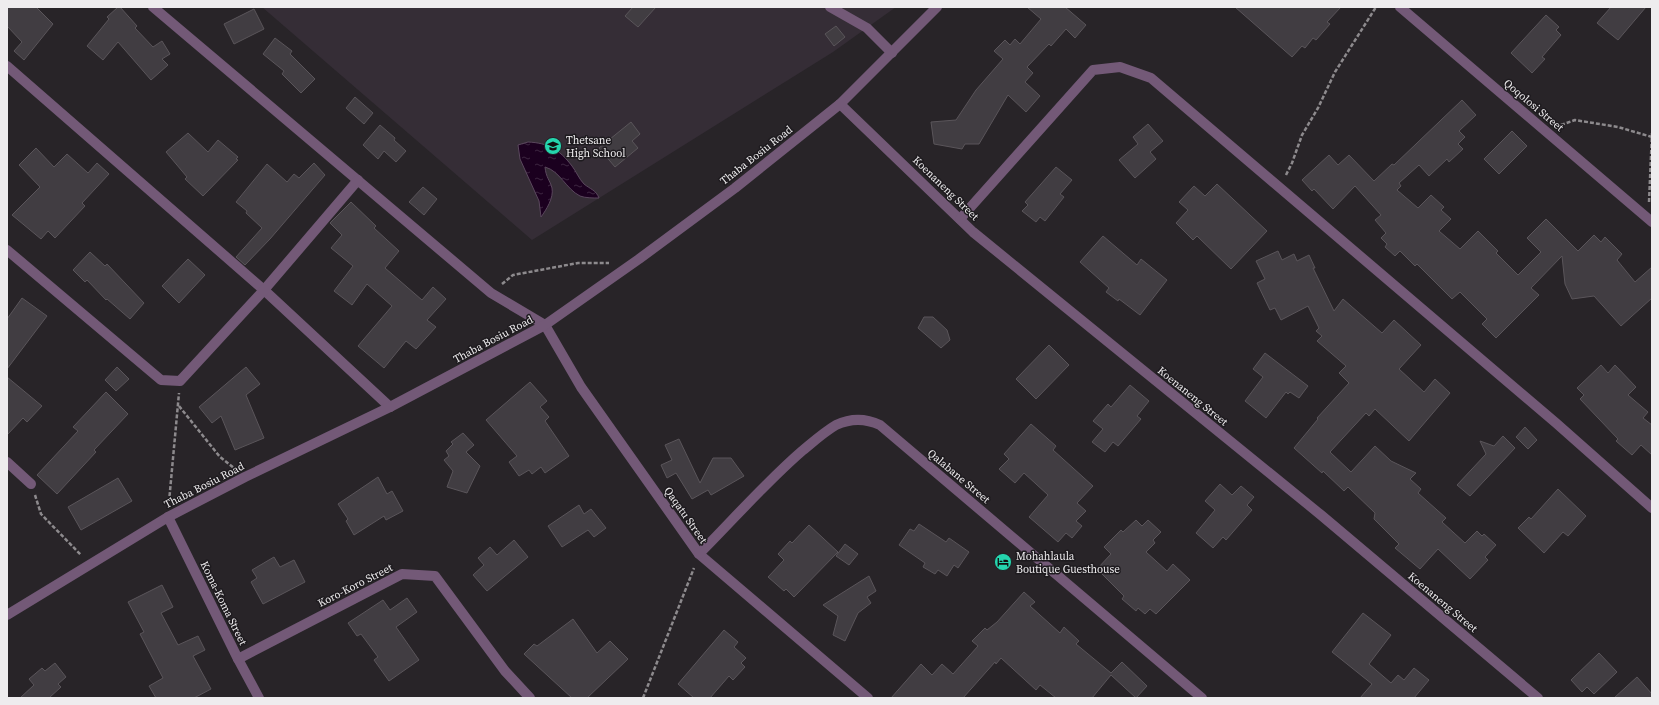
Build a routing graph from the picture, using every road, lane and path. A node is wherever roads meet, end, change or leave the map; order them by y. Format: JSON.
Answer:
{"nodes":[{"id":1,"x":153,"y":7,"type":"edge"},
{"id":2,"x":830,"y":7,"type":"edge"},
{"id":3,"x":938,"y":7,"type":"edge"},
{"id":4,"x":1376,"y":7,"type":"edge"},
{"id":5,"x":1400,"y":7,"type":"edge"},
{"id":6,"x":892,"y":52,"type":"junction"},
{"id":7,"x":7,"y":66,"type":"edge"},
{"id":8,"x":840,"y":104,"type":"junction"},
{"id":9,"x":1545,"y":131,"type":"junction"},
{"id":10,"x":1652,"y":133,"type":"edge"},
{"id":11,"x":1652,"y":137,"type":"edge"},
{"id":12,"x":358,"y":180,"type":"junction"},
{"id":13,"x":1280,"y":188,"type":"junction"},
{"id":14,"x":1649,"y":202,"type":"dead end"},
{"id":15,"x":960,"y":219,"type":"junction"},
{"id":16,"x":1652,"y":222,"type":"edge"},
{"id":17,"x":7,"y":250,"type":"edge"},
{"id":18,"x":611,"y":263,"type":"dead end"},
{"id":19,"x":264,"y":290,"type":"junction"},
{"id":20,"x":491,"y":293,"type":"junction"},
{"id":21,"x":545,"y":325,"type":"junction"},
{"id":22,"x":180,"y":381,"type":"junction"},
{"id":23,"x":178,"y":406,"type":"junction"},
{"id":24,"x":390,"y":407,"type":"junction"},
{"id":25,"x":7,"y":462,"type":"edge"},
{"id":26,"x":245,"y":477,"type":"junction"},
{"id":27,"x":31,"y":484,"type":"joint"},
{"id":28,"x":1652,"y":508,"type":"edge"},
{"id":29,"x":168,"y":517,"type":"junction"},
{"id":30,"x":699,"y":554,"type":"junction"},
{"id":31,"x":90,"y":564,"type":"junction"},
{"id":32,"x":7,"y":615,"type":"edge"},
{"id":33,"x":238,"y":659,"type":"junction"},
{"id":34,"x":259,"y":698,"type":"edge"},
{"id":35,"x":530,"y":698,"type":"edge"},
{"id":36,"x":643,"y":698,"type":"edge"},
{"id":37,"x":868,"y":698,"type":"edge"},
{"id":38,"x":1202,"y":698,"type":"edge"},
{"id":39,"x":1538,"y":698,"type":"edge"}],
"edges":[{"from":1,"to":12,"type":"street"},
{"from":2,"to":6,"type":"street"},
{"from":3,"to":6,"type":"street","name":"Thaba Bosiu Road"},
{"from":4,"to":13,"type":"path"},
{"from":5,"to":9,"type":"street","name":"Qoqolosi Street"},
{"from":6,"to":8,"type":"street","name":"Thaba Bosiu Road"},
{"from":7,"to":19,"type":"street"},
{"from":8,"to":15,"type":"street","name":"Koenaneng Street"},
{"from":8,"to":21,"type":"street","name":"Thaba Bosiu Road"},
{"from":9,"to":11,"type":"path"},
{"from":9,"to":16,"type":"street","name":"Qoqolosi Street"},
{"from":10,"to":11,"type":"path"},
{"from":11,"to":14,"type":"path"},
{"from":12,"to":19,"type":"street"},
{"from":12,"to":20,"type":"street"},
{"from":13,"to":15,"type":"street"},
{"from":13,"to":28,"type":"street"},
{"from":15,"to":39,"type":"street","name":"Koenaneng Street"},
{"from":17,"to":22,"type":"street"},
{"from":18,"to":20,"type":"path"},
{"from":19,"to":22,"type":"street"},
{"from":19,"to":24,"type":"street"},
{"from":20,"to":21,"type":"street"},
{"from":21,"to":24,"type":"street","name":"Thaba Bosiu Road"},
{"from":21,"to":30,"type":"street","name":"Qaqatu Street"},
{"from":22,"to":23,"type":"path"},
{"from":23,"to":26,"type":"path"},
{"from":23,"to":29,"type":"path"},
{"from":24,"to":26,"type":"street","name":"Thaba Bosiu Road"},
{"from":25,"to":27,"type":"street"},
{"from":26,"to":29,"type":"street","name":"Thaba Bosiu Road"},
{"from":27,"to":31,"type":"path"},
{"from":29,"to":31,"type":"street","name":"Thaba Bosiu Road"},
{"from":29,"to":33,"type":"street","name":"Koma-Koma Street"},
{"from":30,"to":36,"type":"path"},
{"from":30,"to":37,"type":"street","name":"Qaqatu Street"},
{"from":30,"to":38,"type":"street","name":"Qalabane Street"},
{"from":31,"to":32,"type":"street","name":"Thaba Bosiu Road"},
{"from":33,"to":34,"type":"street","name":"Koma-Koma Street"},
{"from":33,"to":35,"type":"street","name":"Koro-Koro Street"}]}
